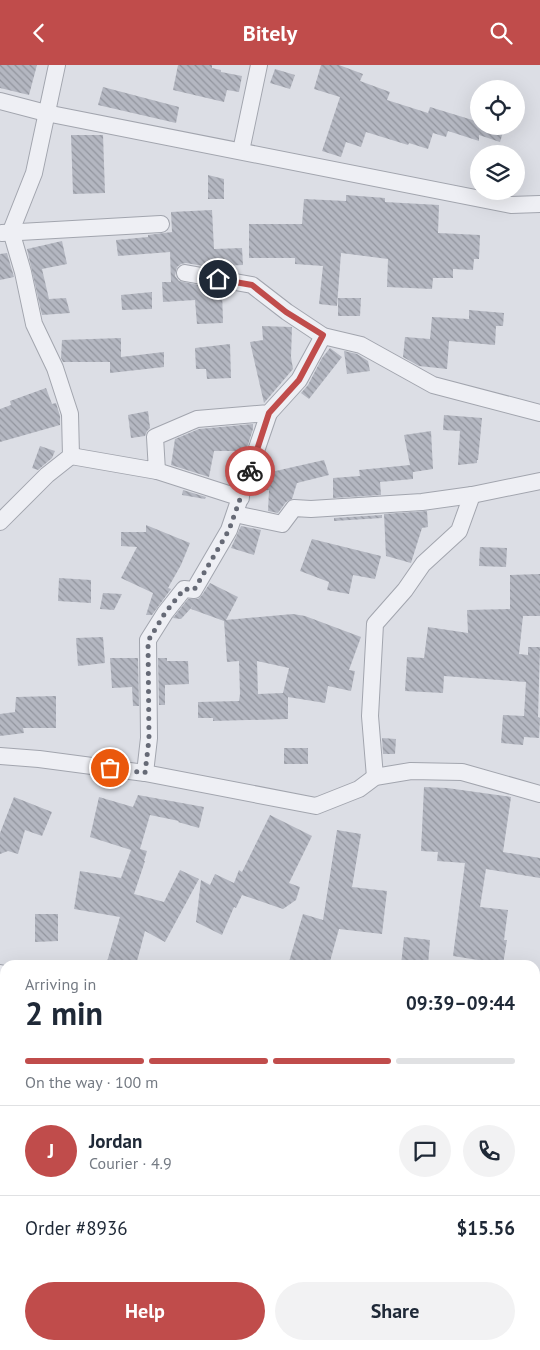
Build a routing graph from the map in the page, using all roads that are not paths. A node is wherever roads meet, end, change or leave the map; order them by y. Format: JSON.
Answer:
{"nodes":[{"id":1,"x":57,"y":65,"type":"edge"},
{"id":2,"x":259,"y":65,"type":"edge"},
{"id":3,"x":0,"y":101,"type":"edge"},
{"id":4,"x":46,"y":113,"type":"junction"},
{"id":5,"x":241,"y":151,"type":"junction"},
{"id":6,"x":540,"y":204,"type":"edge"},
{"id":7,"x":161,"y":224,"type":"dead end"},
{"id":8,"x":6,"y":232,"type":"edge"},
{"id":9,"x":185,"y":273,"type":"dead end"},
{"id":10,"x":323,"y":335,"type":"junction"},
{"id":11,"x":269,"y":413,"type":"junction"},
{"id":12,"x":540,"y":413,"type":"edge"},
{"id":13,"x":71,"y":456,"type":"junction"},
{"id":14,"x":157,"y":471,"type":"junction"},
{"id":15,"x":540,"y":481,"type":"edge"},
{"id":16,"x":472,"y":495,"type":"junction"},
{"id":17,"x":241,"y":498,"type":"junction"},
{"id":18,"x":235,"y":514,"type":"junction"},
{"id":19,"x":0,"y":522,"type":"edge"},
{"id":20,"x":0,"y":756,"type":"edge"},
{"id":21,"x":145,"y":773,"type":"junction"},
{"id":22,"x":374,"y":777,"type":"junction"},
{"id":23,"x":540,"y":794,"type":"edge"}],
"edges":[{"from":1,"to":4,"type":"street"},
{"from":2,"to":5,"type":"street"},
{"from":3,"to":4,"type":"street"},
{"from":4,"to":5,"type":"street"},
{"from":4,"to":8,"type":"street"},
{"from":5,"to":6,"type":"street"},
{"from":7,"to":8,"type":"street"},
{"from":8,"to":13,"type":"street"},
{"from":9,"to":10,"type":"street"},
{"from":10,"to":11,"type":"street"},
{"from":10,"to":12,"type":"street"},
{"from":11,"to":14,"type":"street"},
{"from":11,"to":17,"type":"street"},
{"from":13,"to":14,"type":"street"},
{"from":13,"to":19,"type":"street"},
{"from":14,"to":17,"type":"street"},
{"from":15,"to":16,"type":"street"},
{"from":16,"to":18,"type":"street"},
{"from":16,"to":22,"type":"street"},
{"from":17,"to":18,"type":"street"},
{"from":18,"to":21,"type":"street"},
{"from":20,"to":21,"type":"street"},
{"from":21,"to":22,"type":"street"},
{"from":22,"to":23,"type":"street"}]}
